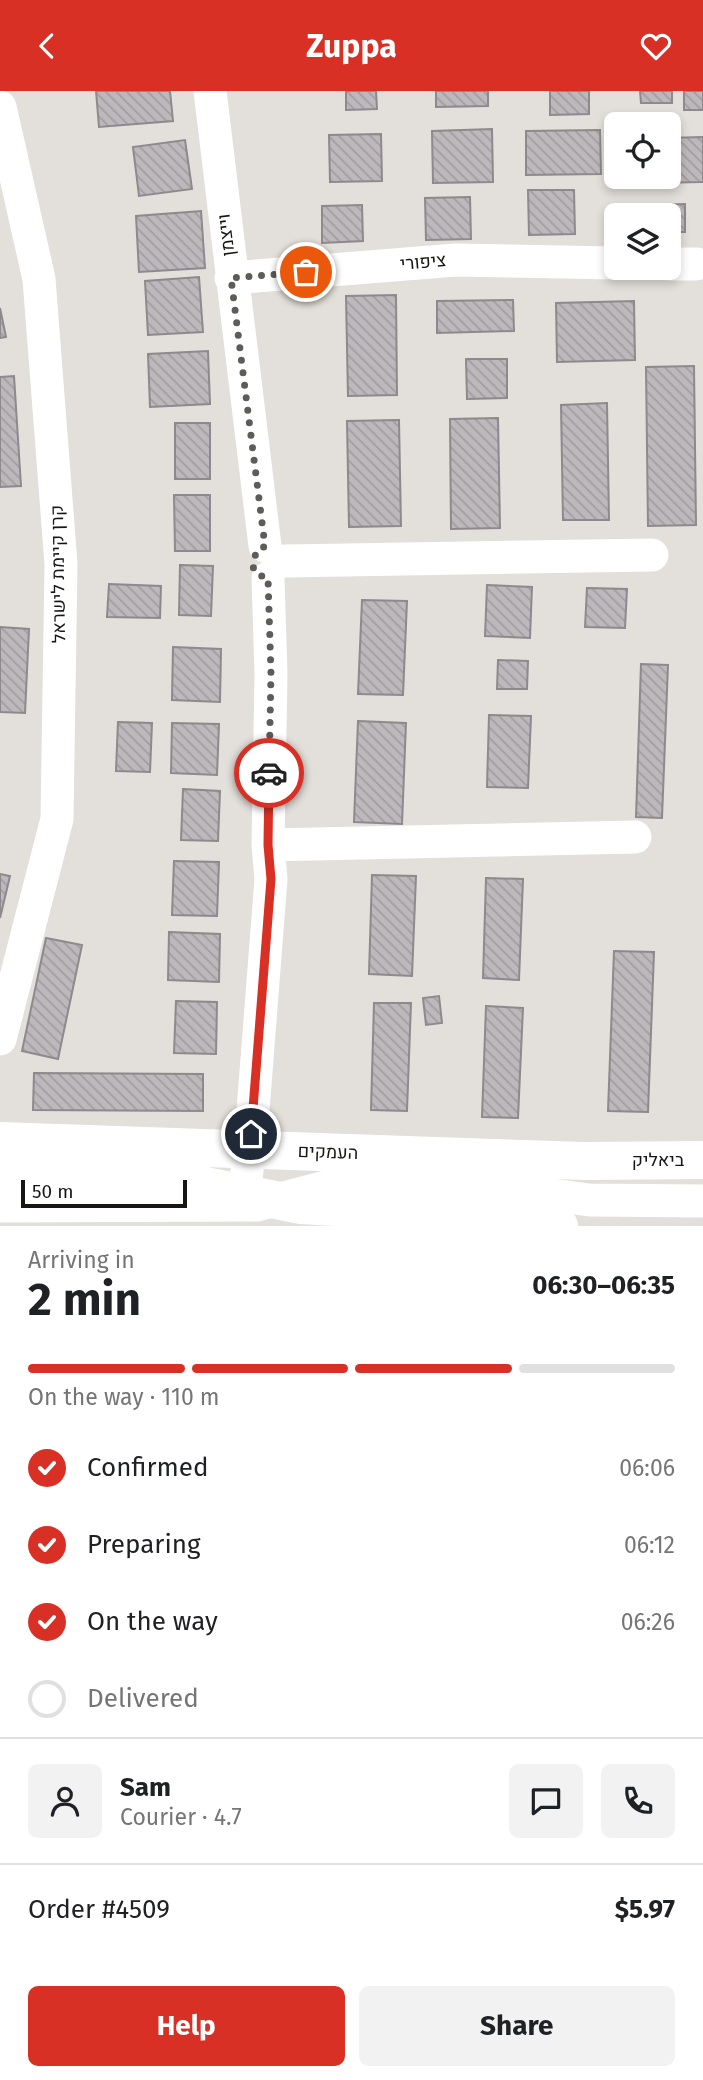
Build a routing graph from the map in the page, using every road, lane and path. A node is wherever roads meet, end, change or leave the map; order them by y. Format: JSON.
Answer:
{"nodes":[{"id":1,"x":210,"y":91,"type":"edge"},
{"id":2,"x":0,"y":107,"type":"edge"},
{"id":3,"x":604,"y":263,"type":"edge"},
{"id":4,"x":231,"y":278,"type":"junction"},
{"id":5,"x":652,"y":555,"type":"dead end"},
{"id":6,"x":272,"y":562,"type":"junction"},
{"id":7,"x":635,"y":837,"type":"dead end"},
{"id":8,"x":268,"y":845,"type":"junction"},
{"id":9,"x":0,"y":1039,"type":"edge"},
{"id":10,"x":0,"y":1140,"type":"edge"},
{"id":11,"x":250,"y":1149,"type":"junction"},
{"id":12,"x":549,"y":1160,"type":"junction"},
{"id":13,"x":691,"y":1160,"type":"edge"},
{"id":14,"x":614,"y":1161,"type":"junction"},
{"id":15,"x":0,"y":1179,"type":"edge"},
{"id":16,"x":259,"y":1197,"type":"junction"},
{"id":17,"x":697,"y":1201,"type":"edge"},
{"id":18,"x":0,"y":1206,"type":"edge"},
{"id":19,"x":577,"y":1210,"type":"edge"},
{"id":20,"x":133,"y":1223,"type":"dead end"},
{"id":21,"x":24,"y":1226,"type":"edge"}],
"edges":[{"from":1,"to":4,"type":"street","name":"וייצמן"},
{"from":2,"to":9,"type":"street","name":"קרן קיימת לישראל"},
{"from":3,"to":4,"type":"street","name":"ציפורי"},
{"from":4,"to":6,"type":"street","name":"וייצמן"},
{"from":5,"to":6,"type":"street"},
{"from":6,"to":8,"type":"street","name":"וייצמן"},
{"from":7,"to":8,"type":"street"},
{"from":8,"to":11,"type":"street","name":"וייצמן"},
{"from":10,"to":11,"type":"main road","name":"העמקים"},
{"from":11,"to":12,"type":"main road","name":"העמקים"},
{"from":11,"to":16,"type":"street","name":"וייצמן"},
{"from":12,"to":14,"type":"main road","name":"העמקים"},
{"from":12,"to":19,"type":"street"},
{"from":13,"to":14,"type":"main road","name":"ביאליק"},
{"from":14,"to":19,"type":"street"},
{"from":15,"to":16,"type":"main road"},
{"from":16,"to":18,"type":"street"},
{"from":16,"to":19,"type":"main road"},
{"from":17,"to":19,"type":"street"},
{"from":20,"to":21,"type":"street"}]}
